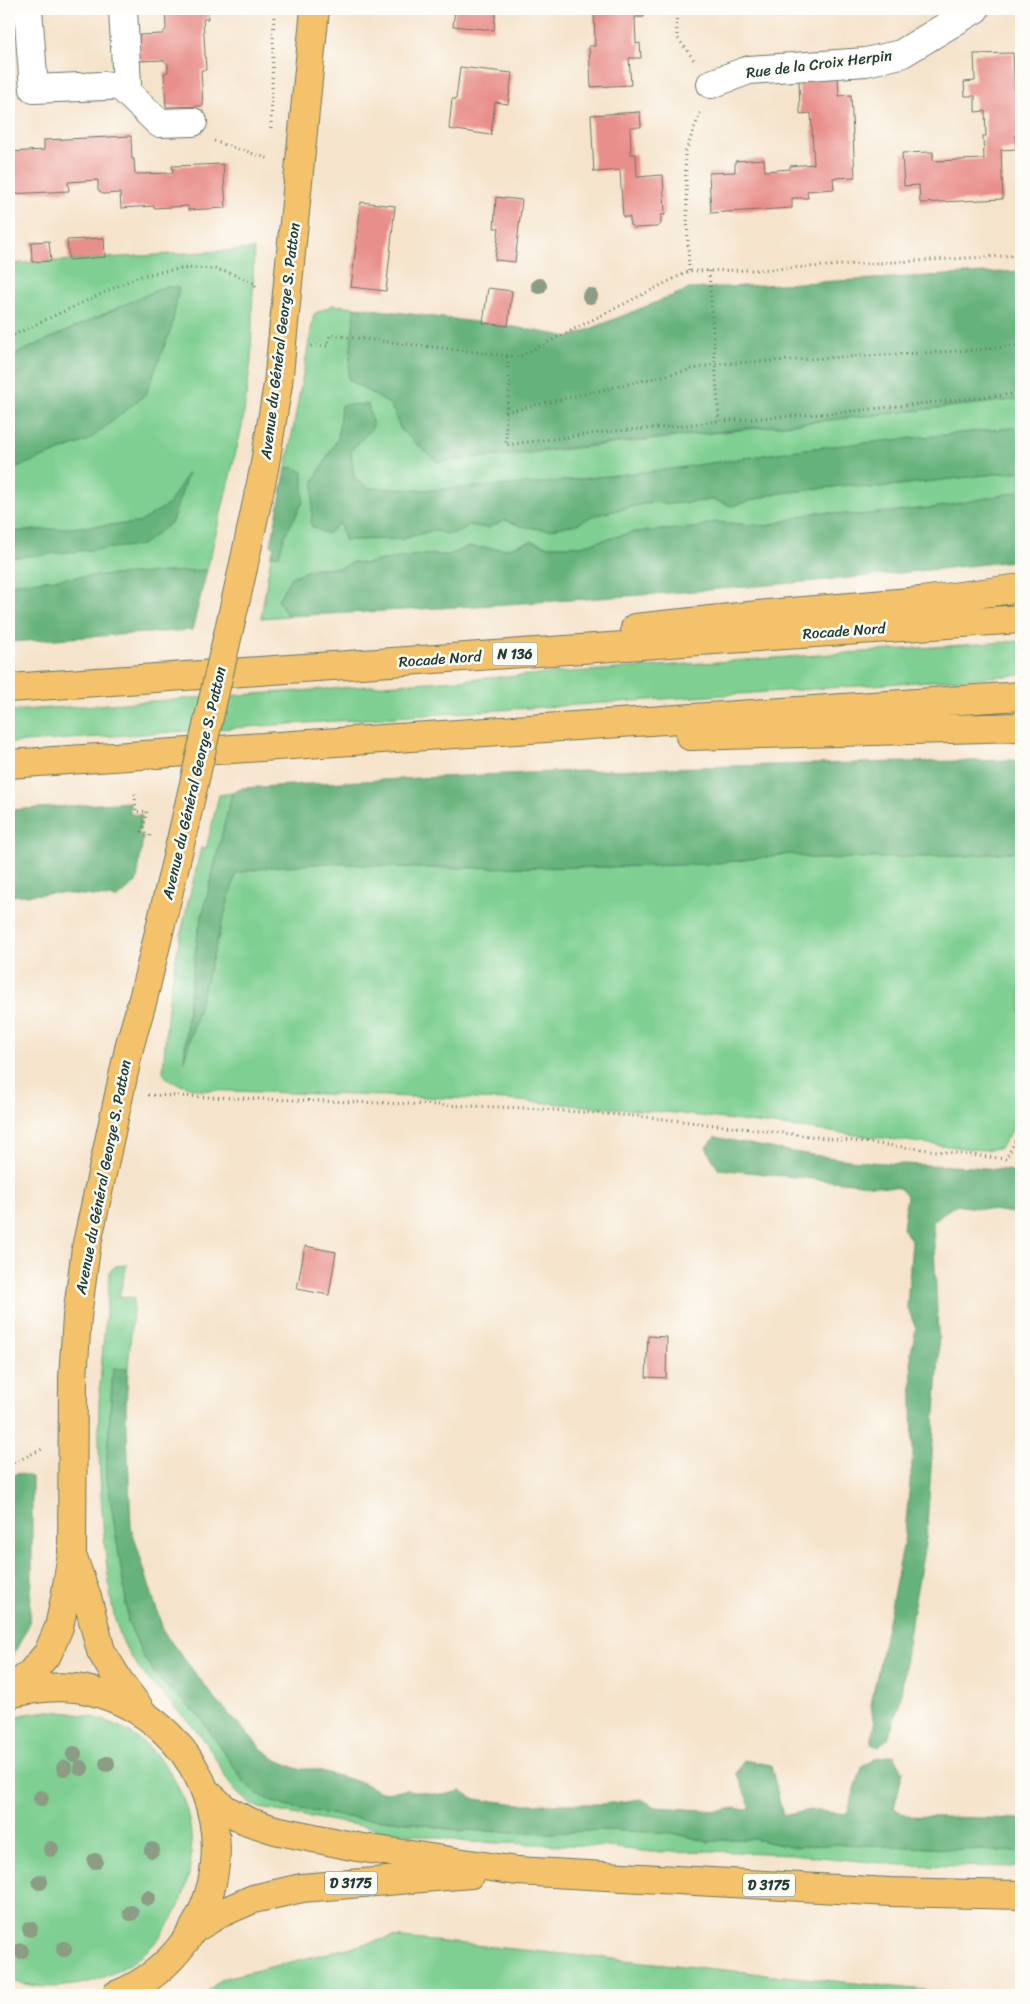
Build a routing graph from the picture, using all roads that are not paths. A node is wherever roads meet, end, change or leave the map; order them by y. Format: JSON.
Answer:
{"nodes":[{"id":1,"x":27,"y":9,"type":"edge"},
{"id":2,"x":46,"y":9,"type":"edge"},
{"id":3,"x":123,"y":9,"type":"edge"},
{"id":4,"x":315,"y":9,"type":"edge"},
{"id":5,"x":976,"y":9,"type":"edge"},
{"id":6,"x":711,"y":84,"type":"road end"},
{"id":7,"x":119,"y":85,"type":"junction"},
{"id":8,"x":187,"y":123,"type":"road end"},
{"id":9,"x":1021,"y":588,"type":"edge"},
{"id":10,"x":1021,"y":619,"type":"edge"},
{"id":11,"x":140,"y":679,"type":"junction"},
{"id":12,"x":9,"y":688,"type":"edge"},
{"id":13,"x":1021,"y":696,"type":"edge"},
{"id":14,"x":1021,"y":727,"type":"edge"},
{"id":15,"x":321,"y":743,"type":"junction"},
{"id":16,"x":9,"y":764,"type":"edge"},
{"id":17,"x":72,"y":1554,"type":"junction"},
{"id":18,"x":9,"y":1693,"type":"edge"},
{"id":19,"x":143,"y":1713,"type":"junction"},
{"id":20,"x":206,"y":1792,"type":"junction"},
{"id":21,"x":517,"y":1871,"type":"junction"},
{"id":22,"x":1021,"y":1895,"type":"edge"},
{"id":23,"x":194,"y":1929,"type":"junction"},
{"id":24,"x":116,"y":1995,"type":"edge"}],
"edges":[{"from":1,"to":2,"type":"street"},
{"from":1,"to":7,"type":"street"},
{"from":3,"to":7,"type":"street"},
{"from":4,"to":17,"type":"main road","name":"Avenue du Général George S. Patton","bridge":true},
{"from":5,"to":6,"type":"street","name":"Rue de la Croix Herpin"},
{"from":7,"to":8,"type":"street"},
{"from":9,"to":11,"type":"main road"},
{"from":10,"to":11,"type":"main road","name":"Rocade Nord","number":"N 136"},
{"from":11,"to":12,"type":"main road","name":"Rocade Nord","number":"N 136"},
{"from":13,"to":15,"type":"main road"},
{"from":14,"to":15,"type":"main road"},
{"from":15,"to":16,"type":"main road"},
{"from":17,"to":18,"type":"main road","name":"Avenue du Général George S. Patton"},
{"from":17,"to":19,"type":"main road","name":"Avenue du Général George S. Patton"},
{"from":18,"to":19,"type":"main road"},
{"from":19,"to":20,"type":"main road"},
{"from":20,"to":21,"type":"main road","number":"D 3175"},
{"from":20,"to":23,"type":"main road"},
{"from":21,"to":22,"type":"main road","number":"D 3175"},
{"from":21,"to":23,"type":"main road","number":"D 3175"},
{"from":23,"to":24,"type":"main road"}]}
